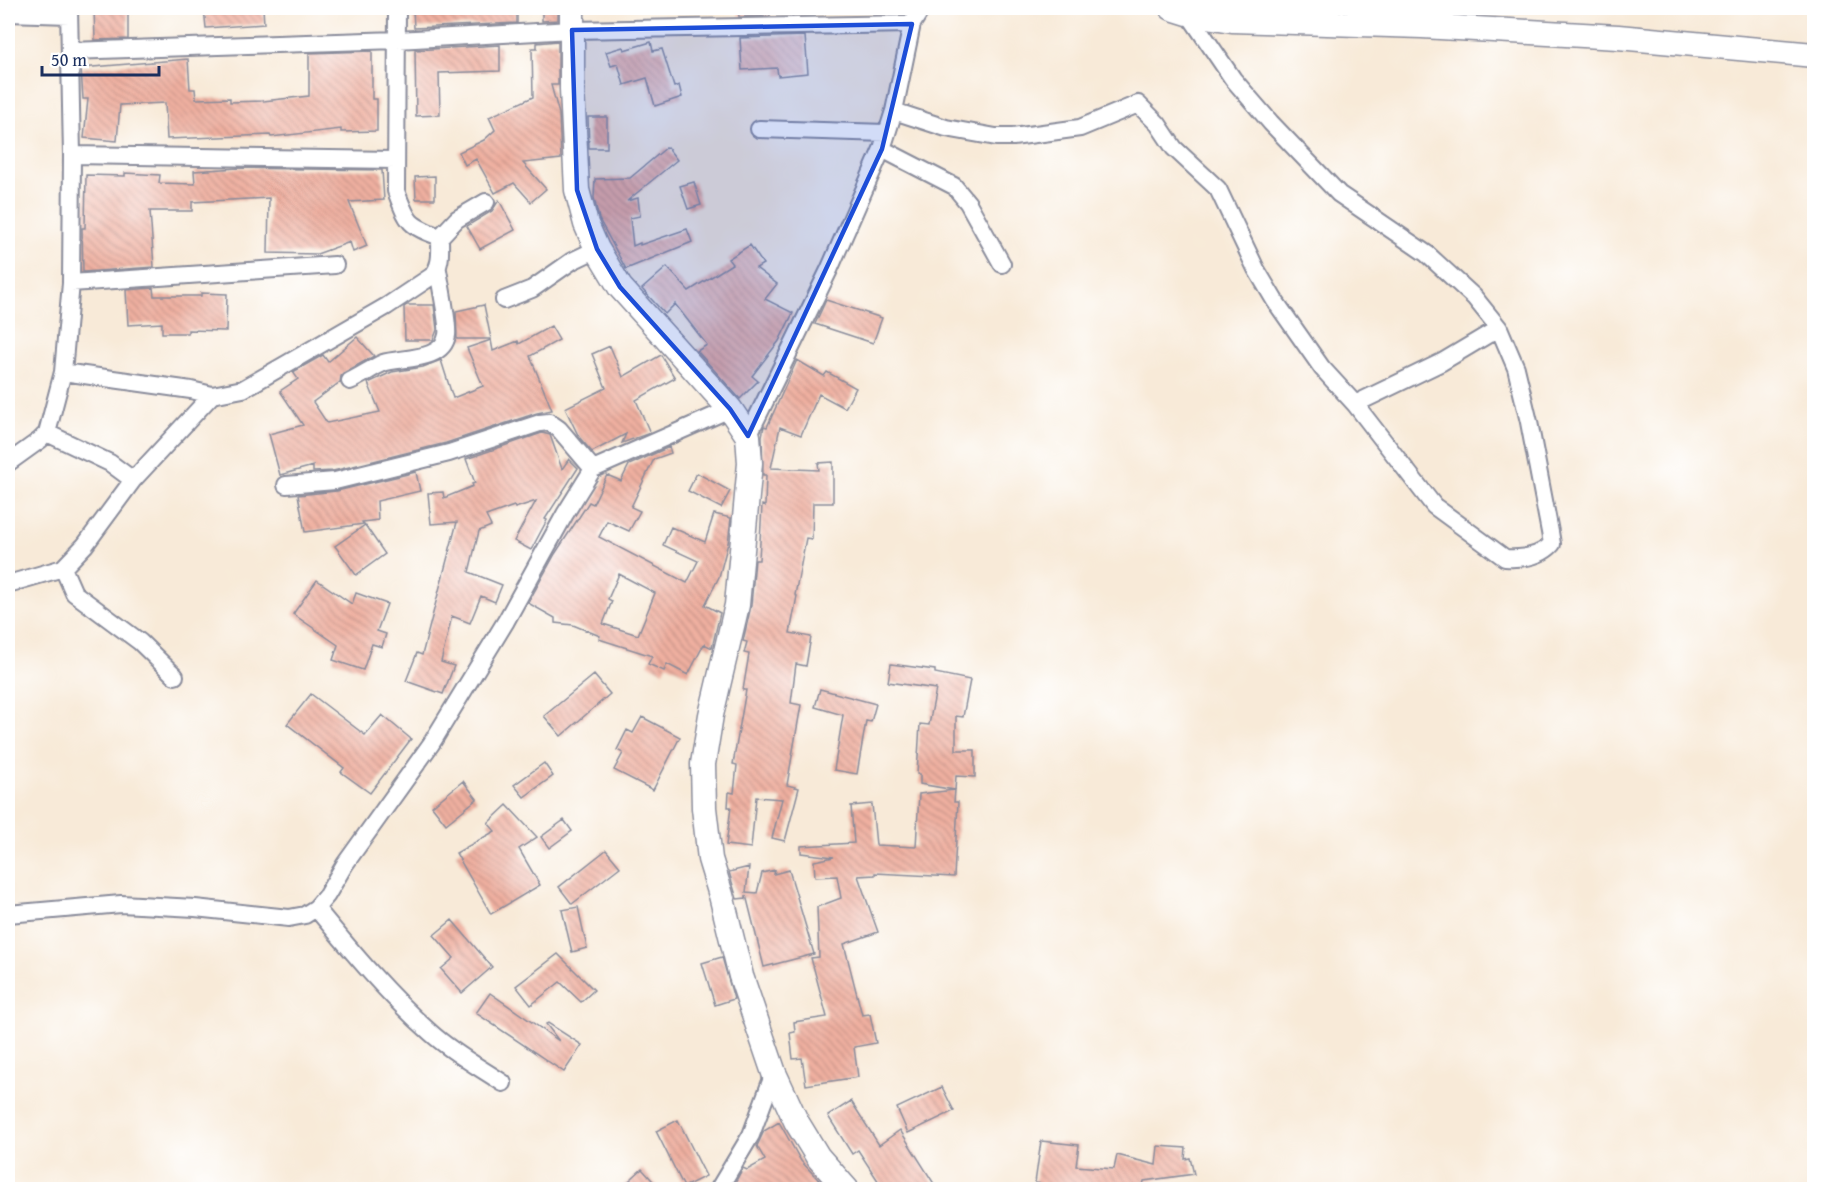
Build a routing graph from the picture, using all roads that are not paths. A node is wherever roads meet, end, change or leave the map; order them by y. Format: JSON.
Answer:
{"nodes":[{"id":1,"x":397,"y":8,"type":"edge"},
{"id":2,"x":922,"y":8,"type":"edge"},
{"id":3,"x":1442,"y":8,"type":"edge"},
{"id":4,"x":1180,"y":10,"type":"edge"},
{"id":5,"x":69,"y":11,"type":"edge"},
{"id":6,"x":8,"y":13,"type":"edge"},
{"id":7,"x":1232,"y":14,"type":"edge"},
{"id":8,"x":572,"y":19,"type":"edge"},
{"id":9,"x":912,"y":24,"type":"junction"},
{"id":10,"x":1422,"y":26,"type":"junction"},
{"id":11,"x":397,"y":40,"type":"junction"},
{"id":12,"x":70,"y":51,"type":"junction"},
{"id":13,"x":1815,"y":55,"type":"edge"},
{"id":14,"x":894,"y":111,"type":"junction"},
{"id":15,"x":759,"y":129,"type":"dead end"},
{"id":16,"x":884,"y":141,"type":"junction"},
{"id":17,"x":72,"y":155,"type":"junction"},
{"id":18,"x":395,"y":160,"type":"junction"},
{"id":19,"x":486,"y":202,"type":"dead end"},
{"id":20,"x":440,"y":237,"type":"junction"},
{"id":21,"x":597,"y":249,"type":"junction"},
{"id":22,"x":1002,"y":264,"type":"dead end"},
{"id":23,"x":335,"y":265,"type":"dead end"},
{"id":24,"x":438,"y":270,"type":"junction"},
{"id":25,"x":71,"y":284,"type":"junction"},
{"id":26,"x":504,"y":300,"type":"dead end"},
{"id":27,"x":1499,"y":328,"type":"junction"},
{"id":28,"x":63,"y":372,"type":"junction"},
{"id":29,"x":350,"y":381,"type":"dead end"},
{"id":30,"x":212,"y":395,"type":"junction"},
{"id":31,"x":1354,"y":404,"type":"junction"},
{"id":32,"x":730,"y":409,"type":"junction"},
{"id":33,"x":47,"y":433,"type":"junction"},
{"id":34,"x":748,"y":436,"type":"junction"},
{"id":35,"x":8,"y":463,"type":"edge"},
{"id":36,"x":593,"y":469,"type":"junction"},
{"id":37,"x":133,"y":480,"type":"junction"},
{"id":38,"x":286,"y":485,"type":"dead end"},
{"id":39,"x":63,"y":568,"type":"junction"},
{"id":40,"x":8,"y":584,"type":"edge"},
{"id":41,"x":175,"y":676,"type":"dead end"},
{"id":42,"x":316,"y":908,"type":"junction"},
{"id":43,"x":8,"y":914,"type":"edge"},
{"id":44,"x":774,"y":1073,"type":"junction"},
{"id":45,"x":503,"y":1083,"type":"dead end"},
{"id":46,"x":718,"y":1190,"type":"edge"},
{"id":47,"x":847,"y":1190,"type":"edge"}],
"edges":[{"from":1,"to":11,"type":"street"},
{"from":2,"to":9,"type":"street"},
{"from":3,"to":10,"type":"street"},
{"from":4,"to":7,"type":"street"},
{"from":4,"to":27,"type":"street"},
{"from":5,"to":6,"type":"street"},
{"from":5,"to":12,"type":"street"},
{"from":7,"to":10,"type":"street"},
{"from":8,"to":9,"type":"street"},
{"from":8,"to":11,"type":"street"},
{"from":8,"to":21,"type":"street"},
{"from":9,"to":14,"type":"street"},
{"from":10,"to":13,"type":"street"},
{"from":11,"to":12,"type":"street"},
{"from":11,"to":18,"type":"street"},
{"from":12,"to":17,"type":"street"},
{"from":14,"to":16,"type":"street"},
{"from":14,"to":31,"type":"street"},
{"from":15,"to":16,"type":"street"},
{"from":16,"to":22,"type":"street"},
{"from":16,"to":34,"type":"street"},
{"from":17,"to":18,"type":"street"},
{"from":17,"to":25,"type":"street"},
{"from":18,"to":20,"type":"street"},
{"from":19,"to":20,"type":"street"},
{"from":20,"to":24,"type":"street"},
{"from":21,"to":26,"type":"street"},
{"from":21,"to":32,"type":"street"},
{"from":23,"to":25,"type":"street"},
{"from":24,"to":29,"type":"street"},
{"from":24,"to":30,"type":"street"},
{"from":25,"to":28,"type":"street"},
{"from":27,"to":31,"type":"street"},
{"from":27,"to":31,"type":"street"},
{"from":28,"to":30,"type":"street"},
{"from":28,"to":33,"type":"street"},
{"from":30,"to":37,"type":"street"},
{"from":32,"to":34,"type":"street"},
{"from":32,"to":36,"type":"street"},
{"from":33,"to":35,"type":"street"},
{"from":33,"to":37,"type":"street"},
{"from":34,"to":44,"type":"street"},
{"from":36,"to":38,"type":"street"},
{"from":36,"to":42,"type":"street"},
{"from":37,"to":39,"type":"street"},
{"from":39,"to":40,"type":"street"},
{"from":39,"to":41,"type":"street"},
{"from":42,"to":43,"type":"street"},
{"from":42,"to":45,"type":"street"},
{"from":44,"to":46,"type":"street"},
{"from":44,"to":47,"type":"street"}]}
